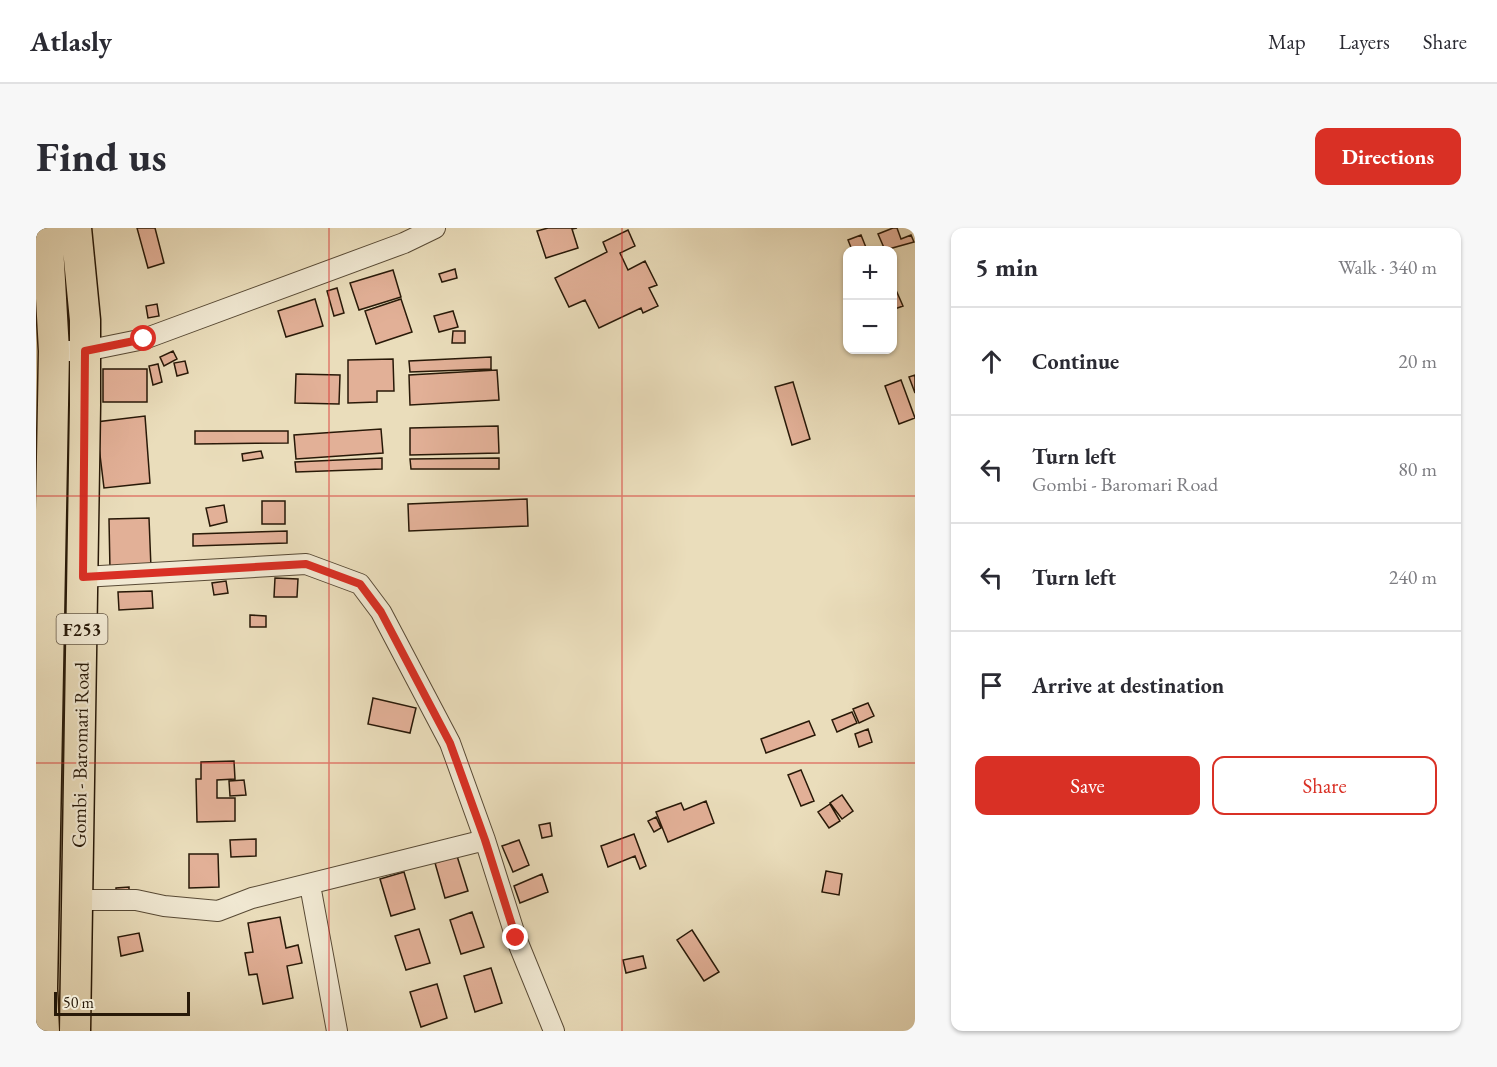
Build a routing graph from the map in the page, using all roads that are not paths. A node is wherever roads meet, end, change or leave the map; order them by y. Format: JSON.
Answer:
{"nodes":[{"id":1,"x":47,"y":228,"type":"edge"},
{"id":2,"x":76,"y":228,"type":"edge"},
{"id":3,"x":435,"y":228,"type":"edge"},
{"id":4,"x":54,"y":351,"type":"junction"},
{"id":5,"x":85,"y":351,"type":"junction"},
{"id":6,"x":85,"y":440,"type":"junction"},
{"id":7,"x":44,"y":447,"type":"edge"},
{"id":8,"x":83,"y":577,"type":"junction"},
{"id":9,"x":485,"y":840,"type":"junction"},
{"id":10,"x":309,"y":885,"type":"junction"},
{"id":11,"x":79,"y":900,"type":"junction"},
{"id":12,"x":44,"y":1031,"type":"edge"},
{"id":13,"x":75,"y":1031,"type":"edge"},
{"id":14,"x":336,"y":1031,"type":"edge"},
{"id":15,"x":554,"y":1031,"type":"edge"}],
"edges":[{"from":1,"to":4,"type":"main road","name":"Gombi - Baromari Road","number":"F253"},
{"from":2,"to":5,"type":"main road","name":"Gombi - Baromari Road","number":"F253"},
{"from":3,"to":5,"type":"street"},
{"from":4,"to":5,"type":"street"},
{"from":4,"to":7,"type":"main road","name":"Gombi - Baromari Road","number":"F253"},
{"from":5,"to":6,"type":"main road","name":"Gombi - Baromari Road","number":"F253"},
{"from":6,"to":7,"type":"street"},
{"from":6,"to":8,"type":"main road","name":"Gombi - Baromari Road","number":"F253"},
{"from":7,"to":12,"type":"main road","name":"Gombi - Baromari Road","number":"F253"},
{"from":8,"to":9,"type":"street"},
{"from":8,"to":11,"type":"main road","name":"Gombi - Baromari Road","number":"F253"},
{"from":9,"to":10,"type":"street"},
{"from":9,"to":15,"type":"street"},
{"from":10,"to":11,"type":"street"},
{"from":10,"to":14,"type":"street"},
{"from":11,"to":13,"type":"main road","name":"Gombi - Baromari Road","number":"F253"}]}
